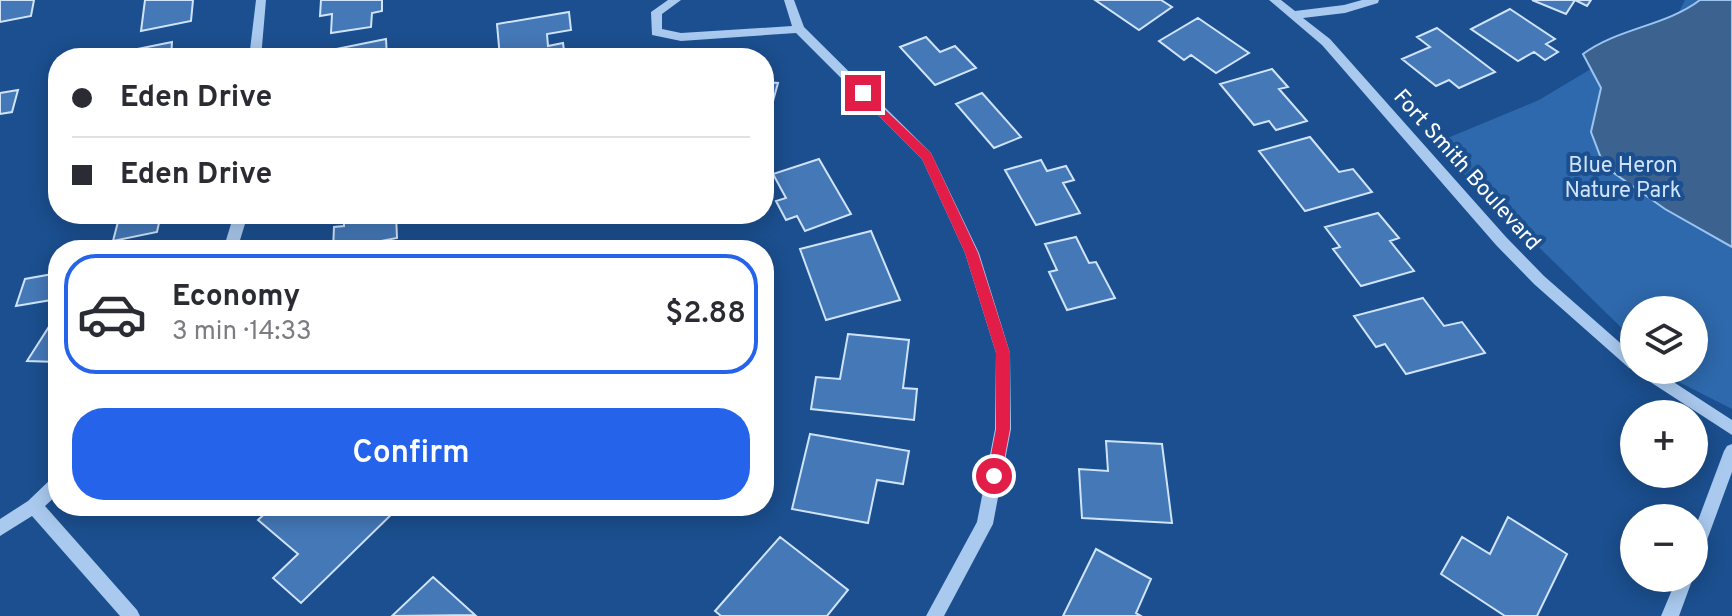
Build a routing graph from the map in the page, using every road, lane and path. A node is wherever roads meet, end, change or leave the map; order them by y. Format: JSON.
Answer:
{"nodes":[{"id":1,"x":261,"y":0,"type":"edge"},
{"id":2,"x":676,"y":0,"type":"edge"},
{"id":3,"x":789,"y":0,"type":"edge"},
{"id":4,"x":1274,"y":0,"type":"edge"},
{"id":5,"x":1374,"y":0,"type":"edge"},
{"id":6,"x":1294,"y":15,"type":"junction"},
{"id":7,"x":799,"y":29,"type":"junction"},
{"id":8,"x":256,"y":48,"type":"edge"},
{"id":9,"x":1620,"y":351,"type":"edge"},
{"id":10,"x":1664,"y":384,"type":"edge"},
{"id":11,"x":1732,"y":428,"type":"edge"},
{"id":12,"x":1732,"y":451,"type":"edge"},
{"id":13,"x":48,"y":493,"type":"edge"},
{"id":14,"x":34,"y":506,"type":"junction"},
{"id":15,"x":1708,"y":515,"type":"edge"},
{"id":16,"x":0,"y":528,"type":"edge"},
{"id":17,"x":1679,"y":592,"type":"edge"},
{"id":18,"x":131,"y":616,"type":"edge"},
{"id":19,"x":935,"y":616,"type":"edge"},
{"id":20,"x":1670,"y":616,"type":"edge"}],
"edges":[{"from":1,"to":8,"type":"street"},
{"from":2,"to":7,"type":"street"},
{"from":3,"to":7,"type":"street"},
{"from":4,"to":6,"type":"street","name":"Fort Smith Boulevard"},
{"from":5,"to":6,"type":"street"},
{"from":6,"to":9,"type":"street","name":"Fort Smith Boulevard"},
{"from":7,"to":19,"type":"street"},
{"from":10,"to":11,"type":"street"},
{"from":12,"to":15,"type":"street"},
{"from":13,"to":14,"type":"street"},
{"from":14,"to":16,"type":"street"},
{"from":14,"to":18,"type":"street"},
{"from":17,"to":20,"type":"street"}]}
